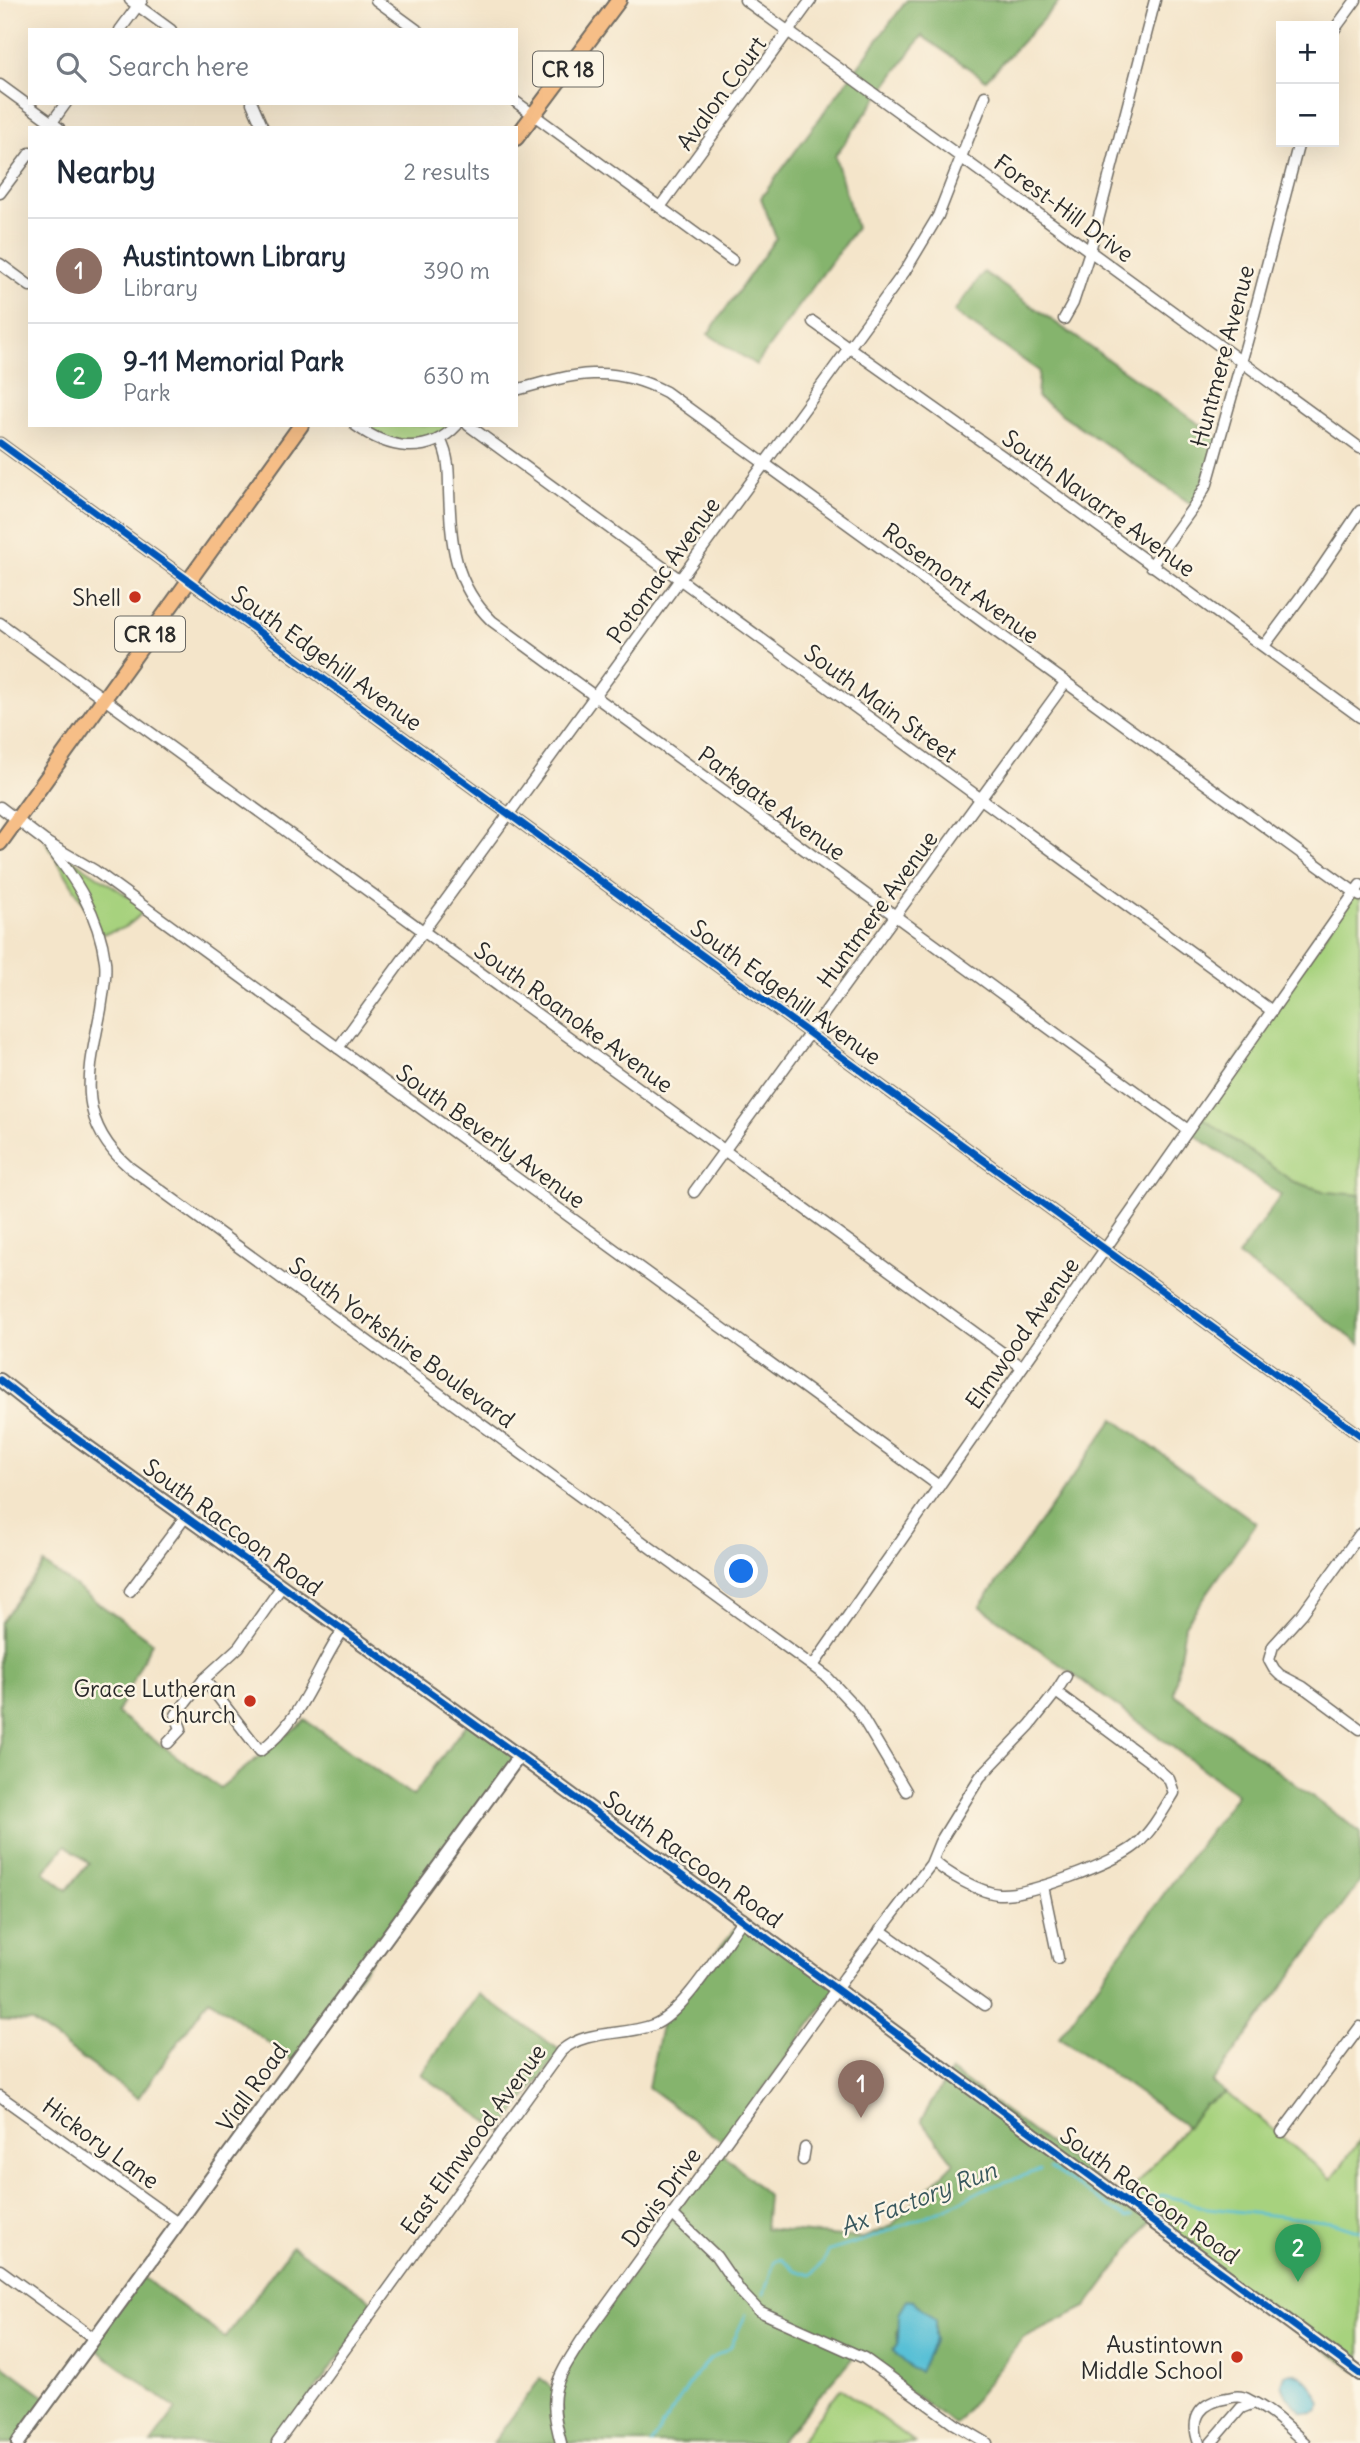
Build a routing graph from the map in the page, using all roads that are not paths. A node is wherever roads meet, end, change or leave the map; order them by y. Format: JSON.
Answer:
{"nodes":[{"id":1,"x":376,"y":0,"type":"edge"},
{"id":2,"x":619,"y":0,"type":"edge"},
{"id":3,"x":745,"y":0,"type":"edge"},
{"id":4,"x":811,"y":0,"type":"edge"},
{"id":5,"x":1155,"y":0,"type":"edge"},
{"id":6,"x":1356,"y":0,"type":"edge"},
{"id":7,"x":136,"y":2,"type":"edge"},
{"id":8,"x":1339,"y":23,"type":"edge"},
{"id":9,"x":121,"y":28,"type":"edge"},
{"id":10,"x":168,"y":28,"type":"edge"},
{"id":11,"x":414,"y":28,"type":"edge"},
{"id":12,"x":788,"y":32,"type":"junction"},
{"id":13,"x":0,"y":85,"type":"edge"},
{"id":14,"x":985,"y":96,"type":"dead end"},
{"id":15,"x":518,"y":104,"type":"edge"},
{"id":16,"x":65,"y":105,"type":"edge"},
{"id":17,"x":253,"y":105,"type":"edge"},
{"id":18,"x":533,"y":115,"type":"junction"},
{"id":19,"x":53,"y":126,"type":"edge"},
{"id":20,"x":262,"y":126,"type":"edge"},
{"id":21,"x":518,"y":135,"type":"edge"},
{"id":22,"x":1298,"y":147,"type":"edge"},
{"id":23,"x":28,"y":156,"type":"edge"},
{"id":24,"x":961,"y":157,"type":"junction"},
{"id":25,"x":0,"y":193,"type":"edge"},
{"id":26,"x":660,"y":207,"type":"junction"},
{"id":27,"x":1090,"y":251,"type":"junction"},
{"id":28,"x":732,"y":260,"type":"dead end"},
{"id":29,"x":0,"y":264,"type":"edge"},
{"id":30,"x":28,"y":285,"type":"edge"},
{"id":31,"x":1064,"y":319,"type":"dead end"},
{"id":32,"x":813,"y":322,"type":"dead end"},
{"id":33,"x":849,"y":347,"type":"junction"},
{"id":34,"x":1241,"y":360,"type":"junction"},
{"id":35,"x":518,"y":389,"type":"edge"},
{"id":36,"x":301,"y":427,"type":"edge"},
{"id":37,"x":358,"y":427,"type":"edge"},
{"id":38,"x":455,"y":427,"type":"edge"},
{"id":39,"x":471,"y":427,"type":"edge"},
{"id":40,"x":440,"y":439,"type":"junction"},
{"id":41,"x":0,"y":443,"type":"edge"},
{"id":42,"x":1360,"y":448,"type":"edge"},
{"id":43,"x":765,"y":463,"type":"junction"},
{"id":44,"x":1360,"y":512,"type":"edge"},
{"id":45,"x":1151,"y":566,"type":"junction"},
{"id":46,"x":679,"y":580,"type":"junction"},
{"id":47,"x":188,"y":581,"type":"junction"},
{"id":48,"x":0,"y":623,"type":"edge"},
{"id":49,"x":1264,"y":646,"type":"junction"},
{"id":50,"x":1065,"y":683,"type":"junction"},
{"id":51,"x":594,"y":697,"type":"junction"},
{"id":52,"x":104,"y":698,"type":"junction"},
{"id":53,"x":1360,"y":717,"type":"edge"},
{"id":54,"x":980,"y":799,"type":"junction"},
{"id":55,"x":0,"y":807,"type":"edge"},
{"id":56,"x":508,"y":814,"type":"junction"},
{"id":57,"x":17,"y":820,"type":"junction"},
{"id":58,"x":46,"y":842,"type":"junction"},
{"id":59,"x":0,"y":843,"type":"edge"},
{"id":60,"x":1358,"y":891,"type":"edge"},
{"id":61,"x":895,"y":916,"type":"junction"},
{"id":62,"x":423,"y":931,"type":"junction"},
{"id":63,"x":1272,"y":1011,"type":"junction"},
{"id":64,"x":810,"y":1034,"type":"junction"},
{"id":65,"x":338,"y":1048,"type":"junction"},
{"id":66,"x":1188,"y":1130,"type":"junction"},
{"id":67,"x":725,"y":1151,"type":"junction"},
{"id":68,"x":694,"y":1192,"type":"dead end"},
{"id":69,"x":1105,"y":1248,"type":"junction"},
{"id":70,"x":1022,"y":1367,"type":"junction"},
{"id":71,"x":0,"y":1380,"type":"edge"},
{"id":72,"x":1360,"y":1435,"type":"edge"},
{"id":73,"x":939,"y":1486,"type":"junction"},
{"id":74,"x":186,"y":1516,"type":"junction"},
{"id":75,"x":1360,"y":1534,"type":"edge"},
{"id":76,"x":282,"y":1586,"type":"junction"},
{"id":77,"x":130,"y":1591,"type":"dead end"},
{"id":78,"x":342,"y":1630,"type":"junction"},
{"id":79,"x":813,"y":1666,"type":"junction"},
{"id":80,"x":1066,"y":1676,"type":"dead end"},
{"id":81,"x":204,"y":1679,"type":"junction"},
{"id":82,"x":1056,"y":1692,"type":"junction"},
{"id":83,"x":1360,"y":1729,"type":"edge"},
{"id":84,"x":168,"y":1743,"type":"dead end"},
{"id":85,"x":519,"y":1756,"type":"junction"},
{"id":86,"x":906,"y":1791,"type":"dead end"},
{"id":87,"x":933,"y":1860,"type":"junction"},
{"id":88,"x":1043,"y":1886,"type":"junction"},
{"id":89,"x":743,"y":1919,"type":"junction"},
{"id":90,"x":880,"y":1930,"type":"junction"},
{"id":91,"x":1058,"y":1958,"type":"dead end"},
{"id":92,"x":837,"y":1988,"type":"junction"},
{"id":93,"x":985,"y":2005,"type":"dead end"},
{"id":94,"x":1360,"y":2027,"type":"edge"},
{"id":95,"x":0,"y":2096,"type":"edge"},
{"id":96,"x":1282,"y":2132,"type":"dead end"},
{"id":97,"x":805,"y":2148,"type":"dead end"},
{"id":98,"x":803,"y":2160,"type":"dead end"},
{"id":99,"x":672,"y":2214,"type":"junction"},
{"id":100,"x":179,"y":2224,"type":"junction"},
{"id":101,"x":0,"y":2270,"type":"edge"},
{"id":102,"x":95,"y":2339,"type":"junction"},
{"id":103,"x":1360,"y":2374,"type":"edge"},
{"id":104,"x":1254,"y":2403,"type":"junction"},
{"id":105,"x":19,"y":2443,"type":"edge"},
{"id":106,"x":277,"y":2443,"type":"edge"},
{"id":107,"x":561,"y":2443,"type":"edge"},
{"id":108,"x":987,"y":2443,"type":"edge"},
{"id":109,"x":1199,"y":2443,"type":"edge"},
{"id":110,"x":1211,"y":2443,"type":"edge"},
{"id":111,"x":1305,"y":2443,"type":"edge"}],
"edges":[{"from":1,"to":11,"type":"street"},
{"from":2,"to":18,"type":"main road","number":"CR 18"},
{"from":3,"to":12,"type":"street","name":"Forest-Hill Drive"},
{"from":4,"to":12,"type":"street","name":"Avalon Court"},
{"from":5,"to":27,"type":"street"},
{"from":6,"to":8,"type":"street"},
{"from":7,"to":9,"type":"street"},
{"from":7,"to":10,"type":"street"},
{"from":12,"to":24,"type":"street","name":"Forest-Hill Drive"},
{"from":12,"to":26,"type":"street","name":"Avalon Court"},
{"from":13,"to":19,"type":"street"},
{"from":14,"to":24,"type":"street","name":"Potomac Avenue"},
{"from":15,"to":18,"type":"street"},
{"from":16,"to":19,"type":"street"},
{"from":17,"to":20,"type":"street"},
{"from":18,"to":21,"type":"main road","number":"CR 18"},
{"from":18,"to":26,"type":"street"},
{"from":22,"to":34,"type":"street","name":"Huntmere Avenue"},
{"from":23,"to":25,"type":"street"},
{"from":24,"to":27,"type":"street","name":"Forest-Hill Drive"},
{"from":24,"to":33,"type":"street","name":"Potomac Avenue"},
{"from":26,"to":28,"type":"street"},
{"from":27,"to":31,"type":"street"},
{"from":27,"to":34,"type":"street","name":"Forest-Hill Drive"},
{"from":29,"to":30,"type":"street"},
{"from":32,"to":33,"type":"street","name":"South Navarre Avenue"},
{"from":33,"to":43,"type":"street","name":"Potomac Avenue"},
{"from":33,"to":45,"type":"street","name":"South Navarre Avenue"},
{"from":34,"to":42,"type":"street","name":"Forest-Hill Drive"},
{"from":34,"to":45,"type":"street","name":"Huntmere Avenue"},
{"from":35,"to":43,"type":"street","name":"Rosemont Avenue"},
{"from":36,"to":47,"type":"main road","number":"CR 18"},
{"from":37,"to":40,"type":"street"},
{"from":38,"to":40,"type":"street"},
{"from":39,"to":46,"type":"street","name":"South Main Street"},
{"from":40,"to":51,"type":"street","name":"Parkgate Avenue"},
{"from":41,"to":47,"type":"street","name":"South Edgehill Avenue"},
{"from":43,"to":46,"type":"street","name":"Potomac Avenue"},
{"from":43,"to":50,"type":"street","name":"Rosemont Avenue"},
{"from":44,"to":49,"type":"street"},
{"from":45,"to":49,"type":"street","name":"South Navarre Avenue"},
{"from":46,"to":51,"type":"street","name":"Potomac Avenue"},
{"from":46,"to":54,"type":"street","name":"South Main Street"},
{"from":47,"to":52,"type":"main road","number":"CR 18"},
{"from":47,"to":56,"type":"street","name":"South Edgehill Avenue"},
{"from":48,"to":52,"type":"street","name":"South Roanoke Avenue"},
{"from":49,"to":53,"type":"street","name":"South Navarre Avenue"},
{"from":50,"to":54,"type":"street","name":"Huntmere Avenue"},
{"from":50,"to":60,"type":"street","name":"Rosemont Avenue"},
{"from":51,"to":56,"type":"street","name":"Potomac Avenue"},
{"from":51,"to":61,"type":"street","name":"Parkgate Avenue"},
{"from":52,"to":57,"type":"main road","number":"CR 18"},
{"from":52,"to":62,"type":"street","name":"South Roanoke Avenue"},
{"from":54,"to":61,"type":"street","name":"Huntmere Avenue"},
{"from":54,"to":63,"type":"street","name":"South Main Street"},
{"from":55,"to":57,"type":"street","name":"South Beverly Avenue"},
{"from":56,"to":62,"type":"street","name":"Potomac Avenue"},
{"from":56,"to":64,"type":"street","name":"South Edgehill Avenue"},
{"from":57,"to":58,"type":"street","name":"South Beverly Avenue"},
{"from":57,"to":59,"type":"main road","number":"CR 18"},
{"from":58,"to":65,"type":"street","name":"South Beverly Avenue"},
{"from":58,"to":79,"type":"street","name":"South Yorkshire Boulevard"},
{"from":60,"to":63,"type":"street","name":"Elmwood Avenue"},
{"from":61,"to":64,"type":"street","name":"Huntmere Avenue"},
{"from":61,"to":66,"type":"street","name":"Parkgate Avenue"},
{"from":62,"to":65,"type":"street","name":"Potomac Avenue"},
{"from":62,"to":67,"type":"street","name":"South Roanoke Avenue"},
{"from":63,"to":66,"type":"street","name":"Elmwood Avenue"},
{"from":64,"to":67,"type":"street","name":"Huntmere Avenue"},
{"from":64,"to":69,"type":"street","name":"South Edgehill Avenue"},
{"from":65,"to":73,"type":"street","name":"South Beverly Avenue"},
{"from":66,"to":69,"type":"street","name":"Elmwood Avenue"},
{"from":67,"to":68,"type":"street","name":"Huntmere Avenue"},
{"from":67,"to":70,"type":"street","name":"South Roanoke Avenue"},
{"from":69,"to":70,"type":"street","name":"Elmwood Avenue"},
{"from":69,"to":72,"type":"street","name":"South Edgehill Avenue"},
{"from":70,"to":73,"type":"street","name":"Elmwood Avenue"},
{"from":71,"to":74,"type":"street","name":"South Raccoon Road"},
{"from":73,"to":79,"type":"street","name":"Elmwood Avenue"},
{"from":74,"to":76,"type":"street","name":"South Raccoon Road"},
{"from":74,"to":77,"type":"street"},
{"from":75,"to":83,"type":"street"},
{"from":76,"to":78,"type":"street","name":"South Raccoon Road"},
{"from":76,"to":81,"type":"street"},
{"from":78,"to":81,"type":"street"},
{"from":78,"to":85,"type":"street","name":"South Raccoon Road"},
{"from":79,"to":86,"type":"street","name":"South Yorkshire Boulevard"},
{"from":80,"to":82,"type":"street","name":"Davis Drive"},
{"from":81,"to":84,"type":"street"},
{"from":82,"to":87,"type":"street","name":"Davis Drive"},
{"from":82,"to":88,"type":"street"},
{"from":85,"to":89,"type":"street","name":"South Raccoon Road"},
{"from":85,"to":100,"type":"street","name":"Viall Road"},
{"from":87,"to":88,"type":"street"},
{"from":87,"to":90,"type":"street","name":"Davis Drive"},
{"from":88,"to":91,"type":"street"},
{"from":89,"to":92,"type":"street","name":"South Raccoon Road"},
{"from":89,"to":106,"type":"street","name":"East Elmwood Avenue"},
{"from":90,"to":92,"type":"street","name":"Davis Drive"},
{"from":90,"to":93,"type":"street"},
{"from":92,"to":99,"type":"street","name":"Davis Drive"},
{"from":92,"to":103,"type":"street","name":"South Raccoon Road"},
{"from":94,"to":96,"type":"street"},
{"from":95,"to":100,"type":"street","name":"Hickory Lane"},
{"from":97,"to":98,"type":"street"},
{"from":99,"to":107,"type":"street","name":"Davis Drive"},
{"from":99,"to":108,"type":"street"},
{"from":100,"to":102,"type":"street","name":"Viall Road"},
{"from":101,"to":102,"type":"street"},
{"from":102,"to":105,"type":"street","name":"Viall Road"},
{"from":104,"to":109,"type":"street"},
{"from":104,"to":110,"type":"street"},
{"from":104,"to":111,"type":"street"}]}
